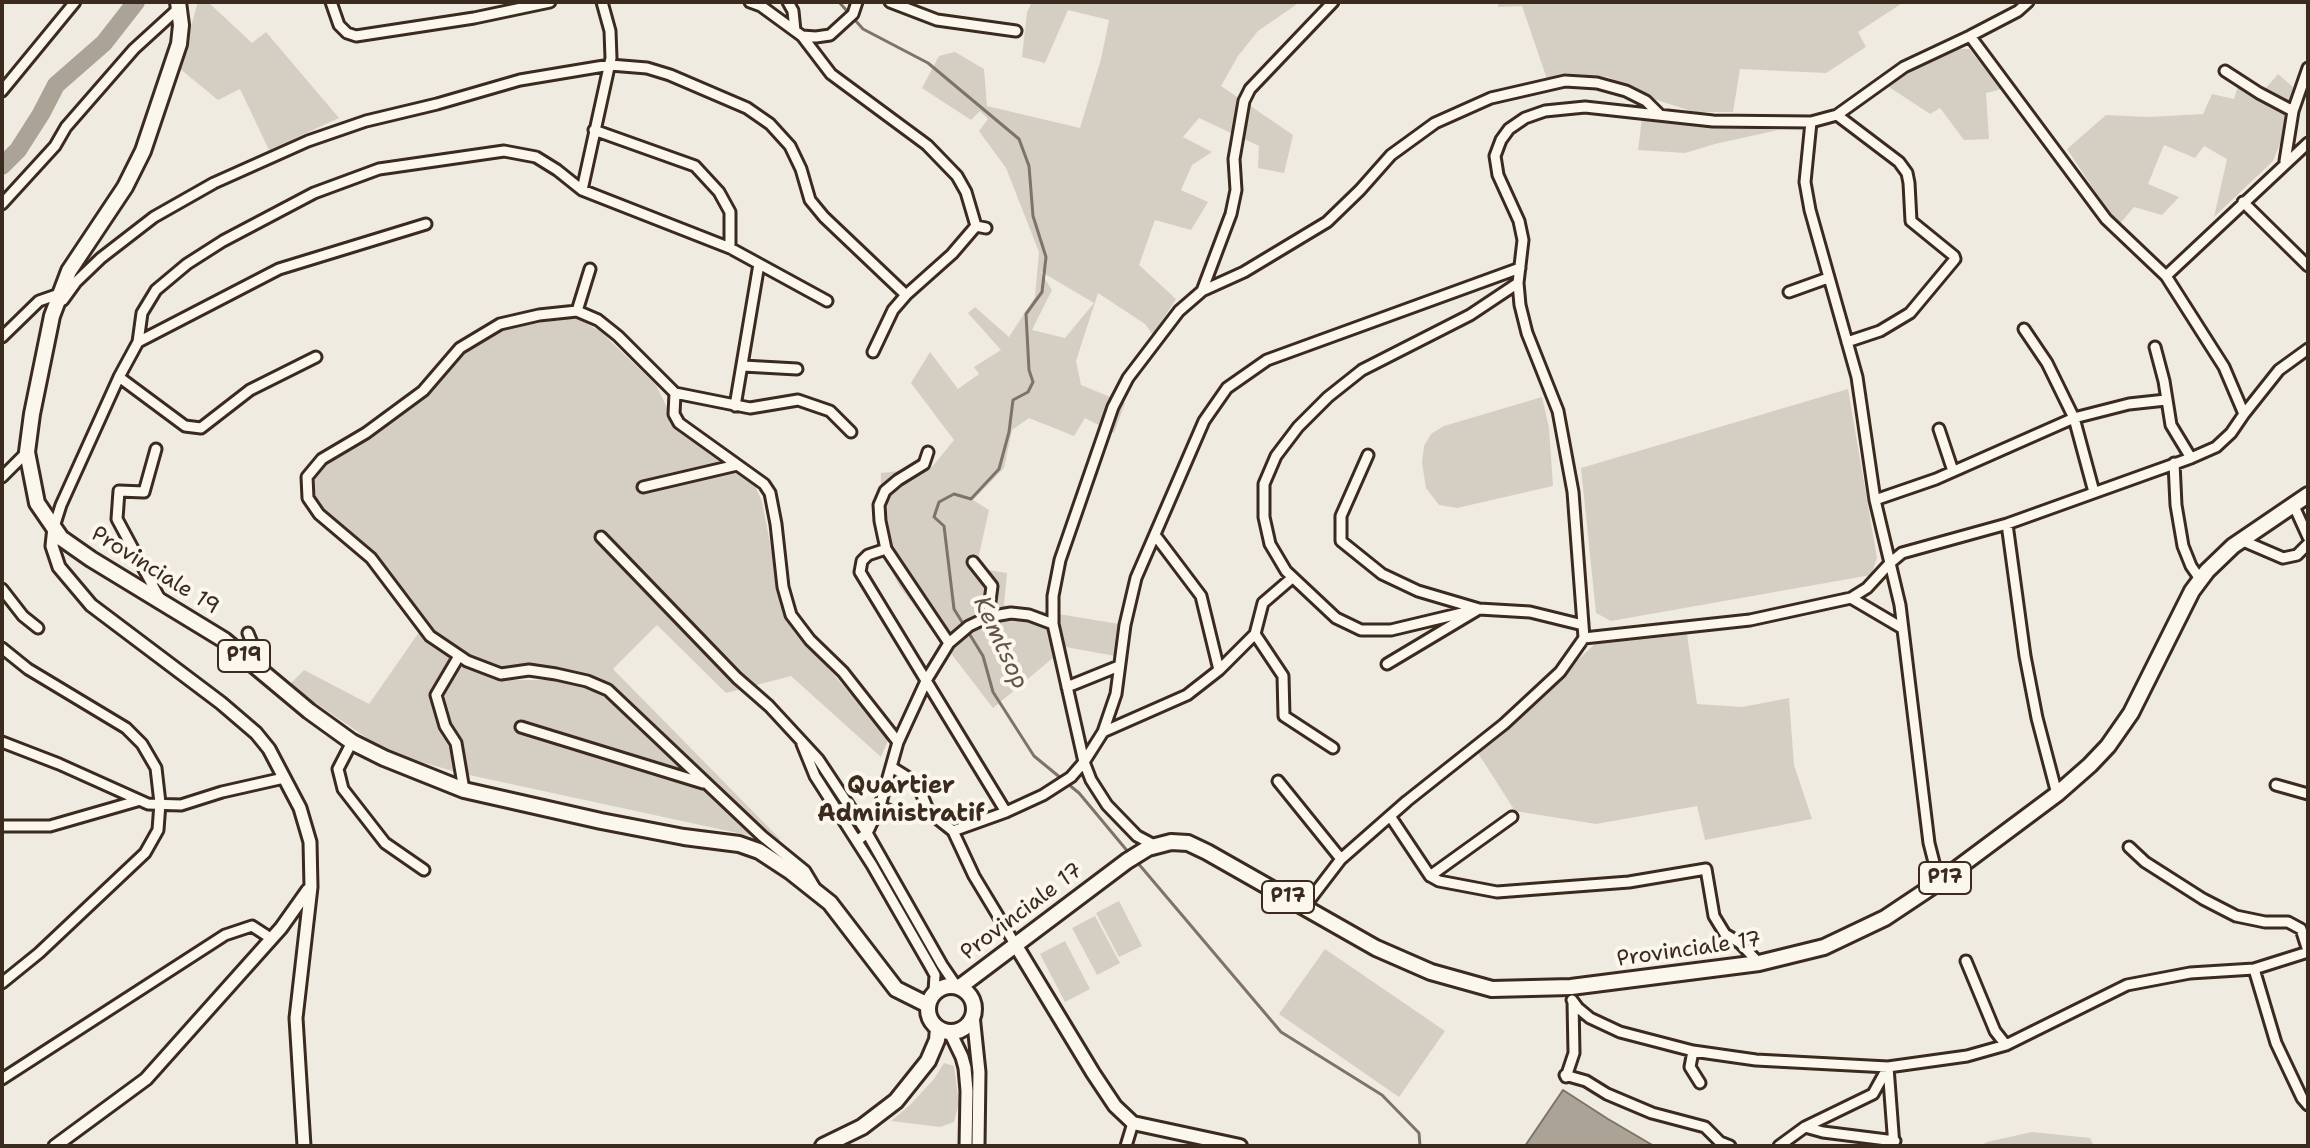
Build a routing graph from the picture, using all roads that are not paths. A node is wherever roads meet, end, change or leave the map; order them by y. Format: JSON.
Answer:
{"nodes":[{"id":1,"x":75,"y":2,"type":"edge"},
{"id":2,"x":331,"y":2,"type":"edge"},
{"id":3,"x":550,"y":2,"type":"edge"},
{"id":4,"x":602,"y":2,"type":"edge"},
{"id":5,"x":750,"y":2,"type":"edge"},
{"id":6,"x":788,"y":2,"type":"edge"},
{"id":7,"x":857,"y":2,"type":"edge"},
{"id":8,"x":890,"y":2,"type":"edge"},
{"id":9,"x":1333,"y":2,"type":"edge"},
{"id":10,"x":2028,"y":2,"type":"edge"},
{"id":11,"x":180,"y":4,"type":"edge"},
{"id":12,"x":1016,"y":31,"type":"dead end"},
{"id":13,"x":798,"y":33,"type":"junction"},
{"id":14,"x":1970,"y":36,"type":"junction"},
{"id":15,"x":610,"y":65,"type":"junction"},
{"id":16,"x":2308,"y":68,"type":"edge"},
{"id":17,"x":2225,"y":71,"type":"dead end"},
{"id":18,"x":2,"y":91,"type":"edge"},
{"id":19,"x":2293,"y":111,"type":"junction"},
{"id":20,"x":1659,"y":114,"type":"junction"},
{"id":21,"x":1837,"y":115,"type":"junction"},
{"id":22,"x":1811,"y":122,"type":"junction"},
{"id":23,"x":594,"y":130,"type":"junction"},
{"id":24,"x":2308,"y":143,"type":"edge"},
{"id":25,"x":2285,"y":163,"type":"junction"},
{"id":26,"x":582,"y":190,"type":"junction"},
{"id":27,"x":2243,"y":202,"type":"junction"},
{"id":28,"x":2,"y":204,"type":"edge"},
{"id":29,"x":426,"y":224,"type":"dead end"},
{"id":30,"x":730,"y":248,"type":"junction"},
{"id":31,"x":759,"y":264,"type":"junction"},
{"id":32,"x":2308,"y":266,"type":"edge"},
{"id":33,"x":1520,"y":268,"type":"junction"},
{"id":34,"x":590,"y":269,"type":"dead end"},
{"id":35,"x":2166,"y":276,"type":"junction"},
{"id":36,"x":1828,"y":278,"type":"junction"},
{"id":37,"x":1518,"y":283,"type":"junction"},
{"id":38,"x":1202,"y":291,"type":"junction"},
{"id":39,"x":1789,"y":292,"type":"dead end"},
{"id":40,"x":59,"y":294,"type":"junction"},
{"id":41,"x":906,"y":295,"type":"junction"},
{"id":42,"x":827,"y":301,"type":"dead end"},
{"id":43,"x":577,"y":311,"type":"junction"},
{"id":44,"x":52,"y":316,"type":"junction"},
{"id":45,"x":2024,"y":329,"type":"dead end"},
{"id":46,"x":2,"y":337,"type":"edge"},
{"id":47,"x":138,"y":342,"type":"junction"},
{"id":48,"x":1847,"y":342,"type":"junction"},
{"id":49,"x":2155,"y":347,"type":"dead end"},
{"id":50,"x":2308,"y":349,"type":"edge"},
{"id":51,"x":873,"y":352,"type":"dead end"},
{"id":52,"x":316,"y":357,"type":"dead end"},
{"id":53,"x":743,"y":366,"type":"junction"},
{"id":54,"x":797,"y":369,"type":"dead end"},
{"id":55,"x":119,"y":377,"type":"junction"},
{"id":56,"x":675,"y":393,"type":"junction"},
{"id":57,"x":2166,"y":400,"type":"junction"},
{"id":58,"x":735,"y":406,"type":"junction"},
{"id":59,"x":2244,"y":414,"type":"junction"},
{"id":60,"x":2074,"y":418,"type":"junction"},
{"id":61,"x":1939,"y":429,"type":"dead end"},
{"id":62,"x":851,"y":432,"type":"dead end"},
{"id":63,"x":156,"y":449,"type":"dead end"},
{"id":64,"x":27,"y":452,"type":"junction"},
{"id":65,"x":928,"y":452,"type":"dead end"},
{"id":66,"x":1368,"y":455,"type":"dead end"},
{"id":67,"x":2191,"y":458,"type":"junction"},
{"id":68,"x":2174,"y":463,"type":"junction"},
{"id":69,"x":737,"y":465,"type":"junction"},
{"id":70,"x":1953,"y":471,"type":"junction"},
{"id":71,"x":2,"y":477,"type":"edge"},
{"id":72,"x":643,"y":487,"type":"dead end"},
{"id":73,"x":2094,"y":492,"type":"junction"},
{"id":74,"x":2308,"y":495,"type":"edge"},
{"id":75,"x":1875,"y":500,"type":"junction"},
{"id":76,"x":2293,"y":504,"type":"junction"},
{"id":77,"x":2007,"y":524,"type":"junction"},
{"id":78,"x":54,"y":527,"type":"junction"},
{"id":79,"x":1155,"y":535,"type":"junction"},
{"id":80,"x":601,"y":537,"type":"dead end"},
{"id":81,"x":2308,"y":537,"type":"edge"},
{"id":82,"x":2241,"y":540,"type":"junction"},
{"id":83,"x":2308,"y":544,"type":"edge"},
{"id":84,"x":886,"y":549,"type":"junction"},
{"id":85,"x":973,"y":562,"type":"dead end"},
{"id":86,"x":1890,"y":563,"type":"junction"},
{"id":87,"x":1292,"y":578,"type":"junction"},
{"id":88,"x":2200,"y":579,"type":"junction"},
{"id":89,"x":2,"y":589,"type":"edge"},
{"id":90,"x":1851,"y":598,"type":"junction"},
{"id":91,"x":162,"y":602,"type":"junction"},
{"id":92,"x":1479,"y":609,"type":"junction"},
{"id":93,"x":988,"y":617,"type":"junction"},
{"id":94,"x":1053,"y":624,"type":"junction"},
{"id":95,"x":1583,"y":625,"type":"junction"},
{"id":96,"x":38,"y":628,"type":"dead end"},
{"id":97,"x":1902,"y":628,"type":"junction"},
{"id":98,"x":248,"y":633,"type":"dead end"},
{"id":99,"x":1255,"y":634,"type":"junction"},
{"id":100,"x":1584,"y":638,"type":"junction"},
{"id":101,"x":949,"y":643,"type":"junction"},
{"id":102,"x":2,"y":648,"type":"edge"},
{"id":103,"x":459,"y":656,"type":"junction"},
{"id":104,"x":1387,"y":664,"type":"dead end"},
{"id":105,"x":1119,"y":666,"type":"junction"},
{"id":106,"x":1219,"y":670,"type":"junction"},
{"id":107,"x":264,"y":673,"type":"junction"},
{"id":108,"x":927,"y":679,"type":"junction"},
{"id":109,"x":1067,"y":687,"type":"junction"},
{"id":110,"x":521,"y":727,"type":"dead end"},
{"id":111,"x":1103,"y":732,"type":"junction"},
{"id":112,"x":801,"y":741,"type":"junction"},
{"id":113,"x":2,"y":742,"type":"edge"},
{"id":114,"x":352,"y":742,"type":"junction"},
{"id":115,"x":898,"y":742,"type":"junction"},
{"id":116,"x":1333,"y":748,"type":"dead end"},
{"id":117,"x":1084,"y":762,"type":"junction"},
{"id":118,"x":893,"y":768,"type":"junction"},
{"id":119,"x":284,"y":778,"type":"junction"},
{"id":120,"x":1278,"y":781,"type":"dead end"},
{"id":121,"x":706,"y":784,"type":"junction"},
{"id":122,"x":2276,"y":785,"type":"dead end"},
{"id":123,"x":464,"y":790,"type":"junction"},
{"id":124,"x":2057,"y":794,"type":"junction"},
{"id":125,"x":2308,"y":794,"type":"edge"},
{"id":126,"x":137,"y":801,"type":"junction"},
{"id":127,"x":160,"y":803,"type":"junction"},
{"id":128,"x":880,"y":806,"type":"junction"},
{"id":129,"x":929,"y":812,"type":"junction"},
{"id":130,"x":1006,"y":812,"type":"junction"},
{"id":131,"x":1390,"y":816,"type":"junction"},
{"id":132,"x":1512,"y":817,"type":"dead end"},
{"id":133,"x":2,"y":826,"type":"edge"},
{"id":134,"x":953,"y":831,"type":"junction"},
{"id":135,"x":867,"y":833,"type":"junction"},
{"id":136,"x":857,"y":841,"type":"junction"},
{"id":137,"x":2129,"y":847,"type":"dead end"},
{"id":138,"x":1147,"y":849,"type":"junction"},
{"id":139,"x":1341,"y":859,"type":"junction"},
{"id":140,"x":424,"y":870,"type":"dead end"},
{"id":141,"x":1430,"y":876,"type":"junction"},
{"id":142,"x":1939,"y":882,"type":"junction"},
{"id":143,"x":311,"y":887,"type":"junction"},
{"id":144,"x":818,"y":893,"type":"junction"},
{"id":145,"x":1305,"y":906,"type":"junction"},
{"id":146,"x":272,"y":939,"type":"junction"},
{"id":147,"x":1015,"y":944,"type":"junction"},
{"id":148,"x":2308,"y":952,"type":"edge"},
{"id":149,"x":1966,"y":961,"type":"dead end"},
{"id":150,"x":1759,"y":963,"type":"junction"},
{"id":151,"x":2254,"y":969,"type":"junction"},
{"id":152,"x":2,"y":983,"type":"edge"},
{"id":153,"x":959,"y":986,"type":"junction"},
{"id":154,"x":1572,"y":994,"type":"junction"},
{"id":155,"x":931,"y":999,"type":"junction"},
{"id":156,"x":973,"y":1015,"type":"junction"},
{"id":157,"x":944,"y":1030,"type":"junction"},
{"id":158,"x":2006,"y":1045,"type":"junction"},
{"id":159,"x":1693,"y":1051,"type":"junction"},
{"id":160,"x":1888,"y":1067,"type":"junction"},
{"id":161,"x":2,"y":1079,"type":"edge"},
{"id":162,"x":1700,"y":1083,"type":"dead end"},
{"id":163,"x":2308,"y":1105,"type":"edge"},
{"id":164,"x":1133,"y":1123,"type":"junction"},
{"id":165,"x":1805,"y":1127,"type":"junction"},
{"id":166,"x":972,"y":1141,"type":"edge"},
{"id":167,"x":1894,"y":1143,"type":"edge"},
{"id":168,"x":55,"y":1146,"type":"edge"},
{"id":169,"x":304,"y":1146,"type":"edge"},
{"id":170,"x":823,"y":1146,"type":"edge"},
{"id":171,"x":1126,"y":1146,"type":"edge"},
{"id":172,"x":1240,"y":1146,"type":"edge"},
{"id":173,"x":1730,"y":1146,"type":"edge"},
{"id":174,"x":1779,"y":1146,"type":"edge"}],
"edges":[{"from":1,"to":18,"type":"street"},
{"from":2,"to":3,"type":"street"},
{"from":4,"to":15,"type":"street"},
{"from":5,"to":13,"type":"street"},
{"from":6,"to":13,"type":"street"},
{"from":7,"to":13,"type":"street"},
{"from":8,"to":12,"type":"street"},
{"from":9,"to":38,"type":"street"},
{"from":10,"to":14,"type":"street"},
{"from":11,"to":28,"type":"street"},
{"from":11,"to":40,"type":"main road","name":"Provinciale 19","number":"P19"},
{"from":13,"to":41,"type":"street"},
{"from":14,"to":21,"type":"street"},
{"from":14,"to":35,"type":"street"},
{"from":15,"to":23,"type":"street"},
{"from":15,"to":41,"type":"street"},
{"from":15,"to":44,"type":"street"},
{"from":16,"to":19,"type":"street"},
{"from":17,"to":19,"type":"street"},
{"from":19,"to":25,"type":"street"},
{"from":20,"to":22,"type":"street"},
{"from":20,"to":33,"type":"street"},
{"from":20,"to":38,"type":"street"},
{"from":21,"to":22,"type":"street"},
{"from":21,"to":48,"type":"street"},
{"from":22,"to":36,"type":"street"},
{"from":23,"to":26,"type":"street"},
{"from":23,"to":30,"type":"street"},
{"from":24,"to":25,"type":"street"},
{"from":25,"to":27,"type":"street"},
{"from":26,"to":30,"type":"street"},
{"from":26,"to":47,"type":"street"},
{"from":27,"to":32,"type":"street"},
{"from":27,"to":35,"type":"street"},
{"from":29,"to":47,"type":"street"},
{"from":30,"to":31,"type":"street"},
{"from":31,"to":42,"type":"street"},
{"from":31,"to":53,"type":"street"},
{"from":33,"to":37,"type":"street"},
{"from":33,"to":79,"type":"street"},
{"from":34,"to":43,"type":"street"},
{"from":35,"to":59,"type":"street"},
{"from":36,"to":39,"type":"street"},
{"from":36,"to":48,"type":"street"},
{"from":37,"to":87,"type":"street"},
{"from":37,"to":95,"type":"street"},
{"from":38,"to":94,"type":"street"},
{"from":40,"to":44,"type":"main road","name":"Provinciale 19","number":"P19"},
{"from":40,"to":46,"type":"street"},
{"from":41,"to":51,"type":"street"},
{"from":43,"to":56,"type":"street"},
{"from":43,"to":103,"type":"street"},
{"from":44,"to":64,"type":"main road","name":"Provinciale 19","number":"P19"},
{"from":45,"to":60,"type":"street"},
{"from":47,"to":55,"type":"street"},
{"from":48,"to":75,"type":"street"},
{"from":49,"to":57,"type":"street"},
{"from":50,"to":59,"type":"street"},
{"from":52,"to":55,"type":"street"},
{"from":53,"to":54,"type":"street"},
{"from":53,"to":58,"type":"street"},
{"from":55,"to":78,"type":"street"},
{"from":56,"to":58,"type":"street"},
{"from":56,"to":69,"type":"street"},
{"from":57,"to":60,"type":"street"},
{"from":57,"to":67,"type":"street"},
{"from":58,"to":62,"type":"street"},
{"from":59,"to":67,"type":"street"},
{"from":60,"to":70,"type":"street"},
{"from":60,"to":73,"type":"street"},
{"from":61,"to":70,"type":"street"},
{"from":63,"to":91,"type":"street"},
{"from":64,"to":71,"type":"street"},
{"from":64,"to":78,"type":"main road","name":"Provinciale 19","number":"P19"},
{"from":65,"to":84,"type":"street"},
{"from":66,"to":92,"type":"street"},
{"from":67,"to":68,"type":"street"},
{"from":68,"to":73,"type":"street"},
{"from":68,"to":88,"type":"street"},
{"from":69,"to":72,"type":"street"},
{"from":69,"to":115,"type":"street"},
{"from":70,"to":75,"type":"street"},
{"from":73,"to":77,"type":"street"},
{"from":74,"to":76,"type":"main road","name":"Provinciale 17","number":"P17"},
{"from":75,"to":86,"type":"street"},
{"from":76,"to":81,"type":"street"},
{"from":76,"to":82,"type":"main road","name":"Provinciale 17","number":"P17"},
{"from":77,"to":86,"type":"street"},
{"from":77,"to":124,"type":"street"},
{"from":78,"to":91,"type":"main road","name":"Provinciale 19","number":"P19"},
{"from":78,"to":119,"type":"street"},
{"from":79,"to":105,"type":"street"},
{"from":79,"to":106,"type":"street"},
{"from":80,"to":112,"type":"street"},
{"from":82,"to":83,"type":"street"},
{"from":82,"to":88,"type":"main road","name":"Provinciale 17","number":"P17"},
{"from":84,"to":101,"type":"street"},
{"from":84,"to":108,"type":"street"},
{"from":85,"to":93,"type":"street"},
{"from":86,"to":90,"type":"street"},
{"from":86,"to":97,"type":"street"},
{"from":87,"to":92,"type":"street"},
{"from":87,"to":99,"type":"street"},
{"from":88,"to":124,"type":"main road","name":"Provinciale 17","number":"P17"},
{"from":89,"to":96,"type":"street"},
{"from":90,"to":97,"type":"street"},
{"from":90,"to":100,"type":"street"},
{"from":91,"to":107,"type":"main road","name":"Provinciale 19","number":"P19"},
{"from":92,"to":95,"type":"street"},
{"from":92,"to":104,"type":"street"},
{"from":93,"to":94,"type":"street"},
{"from":93,"to":101,"type":"street"},
{"from":94,"to":109,"type":"street"},
{"from":95,"to":100,"type":"street"},
{"from":97,"to":142,"type":"street"},
{"from":98,"to":107,"type":"street"},
{"from":99,"to":106,"type":"street"},
{"from":99,"to":116,"type":"street"},
{"from":100,"to":131,"type":"street"},
{"from":101,"to":108,"type":"street"},
{"from":102,"to":127,"type":"street"},
{"from":103,"to":121,"type":"street"},
{"from":103,"to":123,"type":"street"},
{"from":105,"to":109,"type":"street"},
{"from":105,"to":111,"type":"street"},
{"from":106,"to":111,"type":"street"},
{"from":107,"to":114,"type":"main road","name":"Provinciale 19","number":"P19"},
{"from":108,"to":115,"type":"street"},
{"from":108,"to":130,"type":"street"},
{"from":109,"to":117,"type":"street"},
{"from":110,"to":121,"type":"street"},
{"from":111,"to":117,"type":"street"},
{"from":112,"to":135,"type":"street"},
{"from":112,"to":136,"type":"street"},
{"from":113,"to":126,"type":"street"},
{"from":114,"to":123,"type":"main road","name":"Provinciale 19","number":"P19"},
{"from":114,"to":140,"type":"street"},
{"from":115,"to":118,"type":"street"},
{"from":117,"to":130,"type":"street"},
{"from":117,"to":138,"type":"street"},
{"from":118,"to":128,"type":"street"},
{"from":118,"to":129,"type":"street"},
{"from":119,"to":127,"type":"street"},
{"from":119,"to":143,"type":"street"},
{"from":120,"to":139,"type":"street"},
{"from":121,"to":144,"type":"street"},
{"from":122,"to":125,"type":"street"},
{"from":123,"to":144,"type":"main road","name":"Provinciale 19","number":"P19"},
{"from":124,"to":142,"type":"main road","name":"Provinciale 17","number":"P17"},
{"from":126,"to":127,"type":"street"},
{"from":126,"to":133,"type":"street"},
{"from":127,"to":152,"type":"street"},
{"from":128,"to":129,"type":"street"},
{"from":128,"to":135,"type":"street"},
{"from":129,"to":134,"type":"street"},
{"from":130,"to":134,"type":"street"},
{"from":131,"to":139,"type":"street"},
{"from":131,"to":141,"type":"street"},
{"from":132,"to":141,"type":"street"},
{"from":134,"to":147,"type":"street"},
{"from":135,"to":136,"type":"street"},
{"from":135,"to":153,"type":"street"},
{"from":136,"to":155,"type":"street"},
{"from":137,"to":148,"type":"street"},
{"from":138,"to":145,"type":"main road","name":"Provinciale 17","number":"P17"},
{"from":138,"to":147,"type":"main road","name":"Provinciale 17"},
{"from":139,"to":145,"type":"street"},
{"from":141,"to":150,"type":"street"},
{"from":142,"to":150,"type":"main road","name":"Provinciale 17","number":"P17"},
{"from":143,"to":146,"type":"street"},
{"from":143,"to":169,"type":"street"},
{"from":144,"to":155,"type":"main road","name":"Provinciale 19","number":"P19"},
{"from":145,"to":154,"type":"main road","name":"Provinciale 17","number":"P17"},
{"from":146,"to":161,"type":"street"},
{"from":146,"to":168,"type":"street"},
{"from":147,"to":153,"type":"main road","name":"Provinciale 17"},
{"from":147,"to":164,"type":"main road"},
{"from":148,"to":151,"type":"street"},
{"from":149,"to":158,"type":"street"},
{"from":150,"to":154,"type":"main road","name":"Provinciale 17","number":"P17"},
{"from":151,"to":158,"type":"street"},
{"from":151,"to":163,"type":"street"},
{"from":153,"to":155,"type":"main road"},
{"from":153,"to":156,"type":"main road"},
{"from":154,"to":159,"type":"street"},
{"from":154,"to":173,"type":"street"},
{"from":155,"to":157,"type":"main road"},
{"from":156,"to":157,"type":"main road"},
{"from":156,"to":166,"type":"street"},
{"from":157,"to":166,"type":"street"},
{"from":157,"to":170,"type":"main road"},
{"from":158,"to":160,"type":"street"},
{"from":159,"to":160,"type":"street"},
{"from":159,"to":162,"type":"street"},
{"from":160,"to":165,"type":"street"},
{"from":160,"to":167,"type":"street"},
{"from":164,"to":171,"type":"street"},
{"from":164,"to":172,"type":"main road"},
{"from":165,"to":167,"type":"street"},
{"from":165,"to":174,"type":"street"}]}
